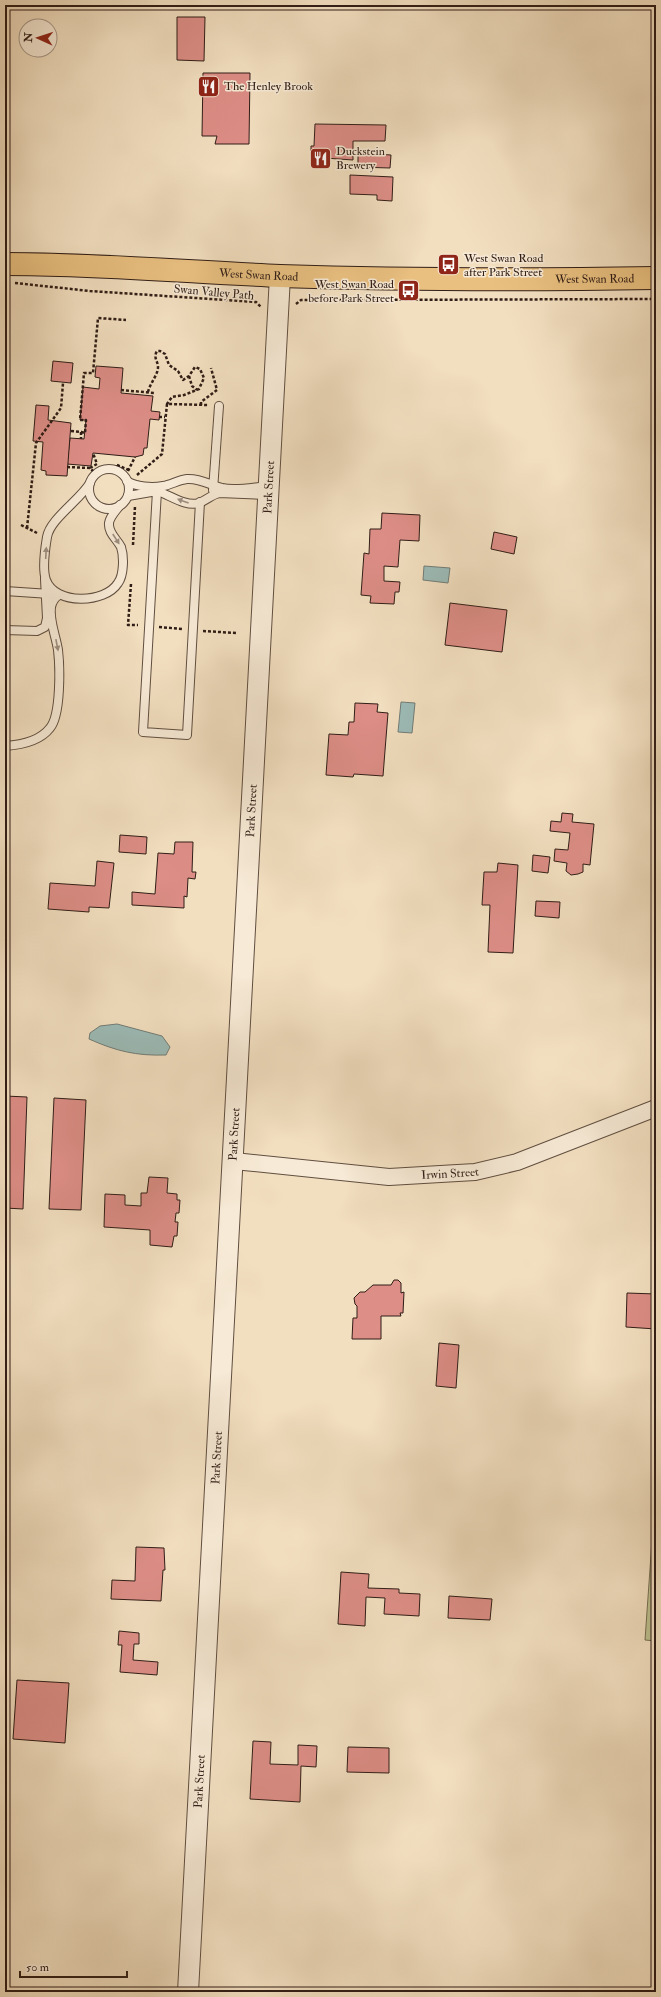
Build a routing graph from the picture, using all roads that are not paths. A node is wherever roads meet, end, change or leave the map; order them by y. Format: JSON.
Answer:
{"nodes":[{"id":1,"x":8,"y":273,"type":"edge"},
{"id":2,"x":280,"y":276,"type":"junction"},
{"id":3,"x":656,"y":278,"type":"edge"},
{"id":4,"x":219,"y":406,"type":"dead end"},
{"id":5,"x":126,"y":475,"type":"junction"},
{"id":6,"x":90,"y":483,"type":"junction"},
{"id":7,"x":213,"y":486,"type":"junction"},
{"id":8,"x":158,"y":489,"type":"junction"},
{"id":9,"x":269,"y":490,"type":"junction"},
{"id":10,"x":213,"y":494,"type":"junction"},
{"id":11,"x":128,"y":496,"type":"junction"},
{"id":12,"x":200,"y":502,"type":"junction"},
{"id":13,"x":120,"y":505,"type":"junction"},
{"id":14,"x":45,"y":573,"type":"junction"},
{"id":15,"x":5,"y":591,"type":"edge"},
{"id":16,"x":45,"y":594,"type":"junction"},
{"id":17,"x":59,"y":595,"type":"junction"},
{"id":18,"x":5,"y":630,"type":"edge"},
{"id":19,"x":5,"y":746,"type":"edge"},
{"id":20,"x":656,"y":1108,"type":"edge"},
{"id":21,"x":234,"y":1161,"type":"junction"},
{"id":22,"x":188,"y":1992,"type":"edge"}],
"edges":[{"from":1,"to":2,"type":"main road","name":"West Swan Road"},
{"from":2,"to":3,"type":"main road","name":"West Swan Road"},
{"from":2,"to":9,"type":"street","name":"Park Street"},
{"from":4,"to":7,"type":"lane"},
{"from":5,"to":6,"type":"lane"},
{"from":5,"to":8,"type":"lane"},
{"from":5,"to":11,"type":"lane"},
{"from":6,"to":13,"type":"lane"},
{"from":14,"to":6,"type":"lane","one_way":true},
{"from":7,"to":8,"type":"lane"},
{"from":7,"to":9,"type":"lane"},
{"from":7,"to":10,"type":"lane"},
{"from":8,"to":11,"type":"lane"},
{"from":12,"to":8,"type":"lane","one_way":true},
{"from":8,"to":12,"type":"lane"},
{"from":9,"to":10,"type":"lane"},
{"from":9,"to":21,"type":"street","name":"Park Street"},
{"from":10,"to":12,"type":"lane"},
{"from":11,"to":13,"type":"lane"},
{"from":13,"to":17,"type":"lane","one_way":true},
{"from":14,"to":16,"type":"lane"},
{"from":14,"to":17,"type":"lane"},
{"from":15,"to":16,"type":"lane"},
{"from":16,"to":17,"type":"lane"},
{"from":16,"to":18,"type":"lane"},
{"from":17,"to":19,"type":"lane","one_way":true},
{"from":20,"to":21,"type":"street","name":"Irwin Street"},
{"from":21,"to":22,"type":"street","name":"Park Street"}]}
